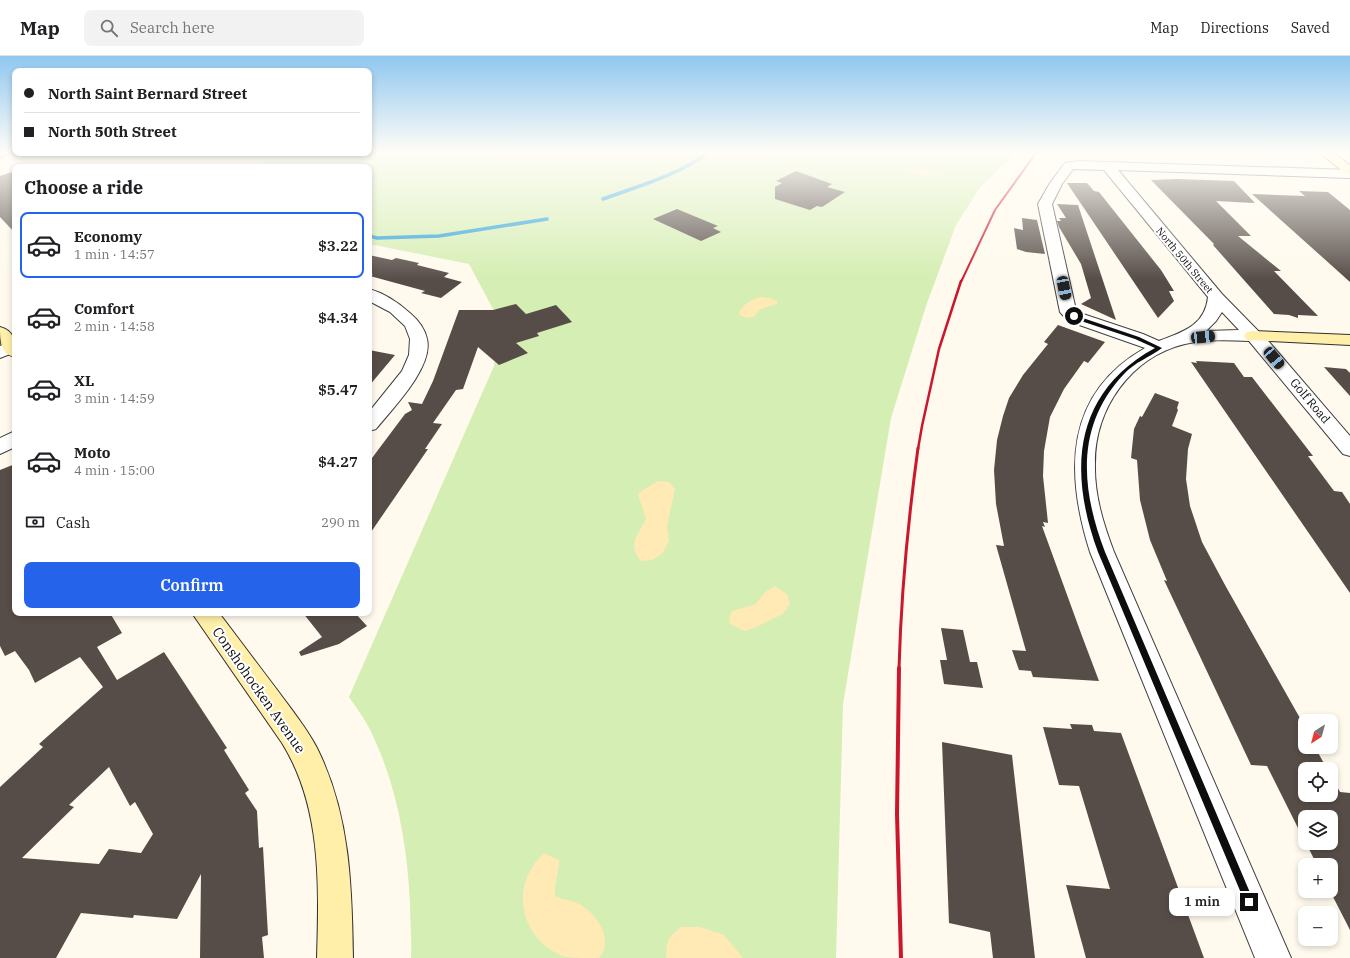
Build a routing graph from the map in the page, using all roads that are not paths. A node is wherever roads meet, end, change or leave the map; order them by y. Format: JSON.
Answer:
{"nodes":[{"id":1,"x":1050,"y":195,"type":"edge"},
{"id":2,"x":1130,"y":195,"type":"edge"},
{"id":3,"x":1216,"y":297,"type":"junction"},
{"id":4,"x":374,"y":301,"type":"edge"},
{"id":5,"x":0,"y":332,"type":"edge"},
{"id":6,"x":1253,"y":336,"type":"junction"},
{"id":7,"x":1350,"y":340,"type":"edge"},
{"id":8,"x":1169,"y":344,"type":"junction"},
{"id":9,"x":10,"y":349,"type":"edge"},
{"id":10,"x":372,"y":421,"type":"edge"},
{"id":11,"x":12,"y":440,"type":"edge"},
{"id":12,"x":0,"y":447,"type":"edge"},
{"id":13,"x":1350,"y":449,"type":"edge"},
{"id":14,"x":207,"y":616,"type":"edge"},
{"id":15,"x":335,"y":958,"type":"edge"},
{"id":16,"x":1273,"y":958,"type":"edge"}],
"edges":[{"from":1,"to":8,"type":"street"},
{"from":2,"to":3,"type":"street","name":"North 50th Street"},
{"from":3,"to":6,"type":"street","name":"North 50th Street"},
{"from":3,"to":8,"type":"street","name":"North 50th Street"},
{"from":4,"to":10,"type":"street"},
{"from":5,"to":9,"type":"main road"},
{"from":6,"to":7,"type":"main road"},
{"from":6,"to":8,"type":"street","name":"North 50th Street"},
{"from":6,"to":13,"type":"street","name":"Golf Road"},
{"from":8,"to":16,"type":"street","name":"North 50th Street"},
{"from":11,"to":12,"type":"street"},
{"from":14,"to":15,"type":"main road","name":"Conshohocken Avenue"}]}
